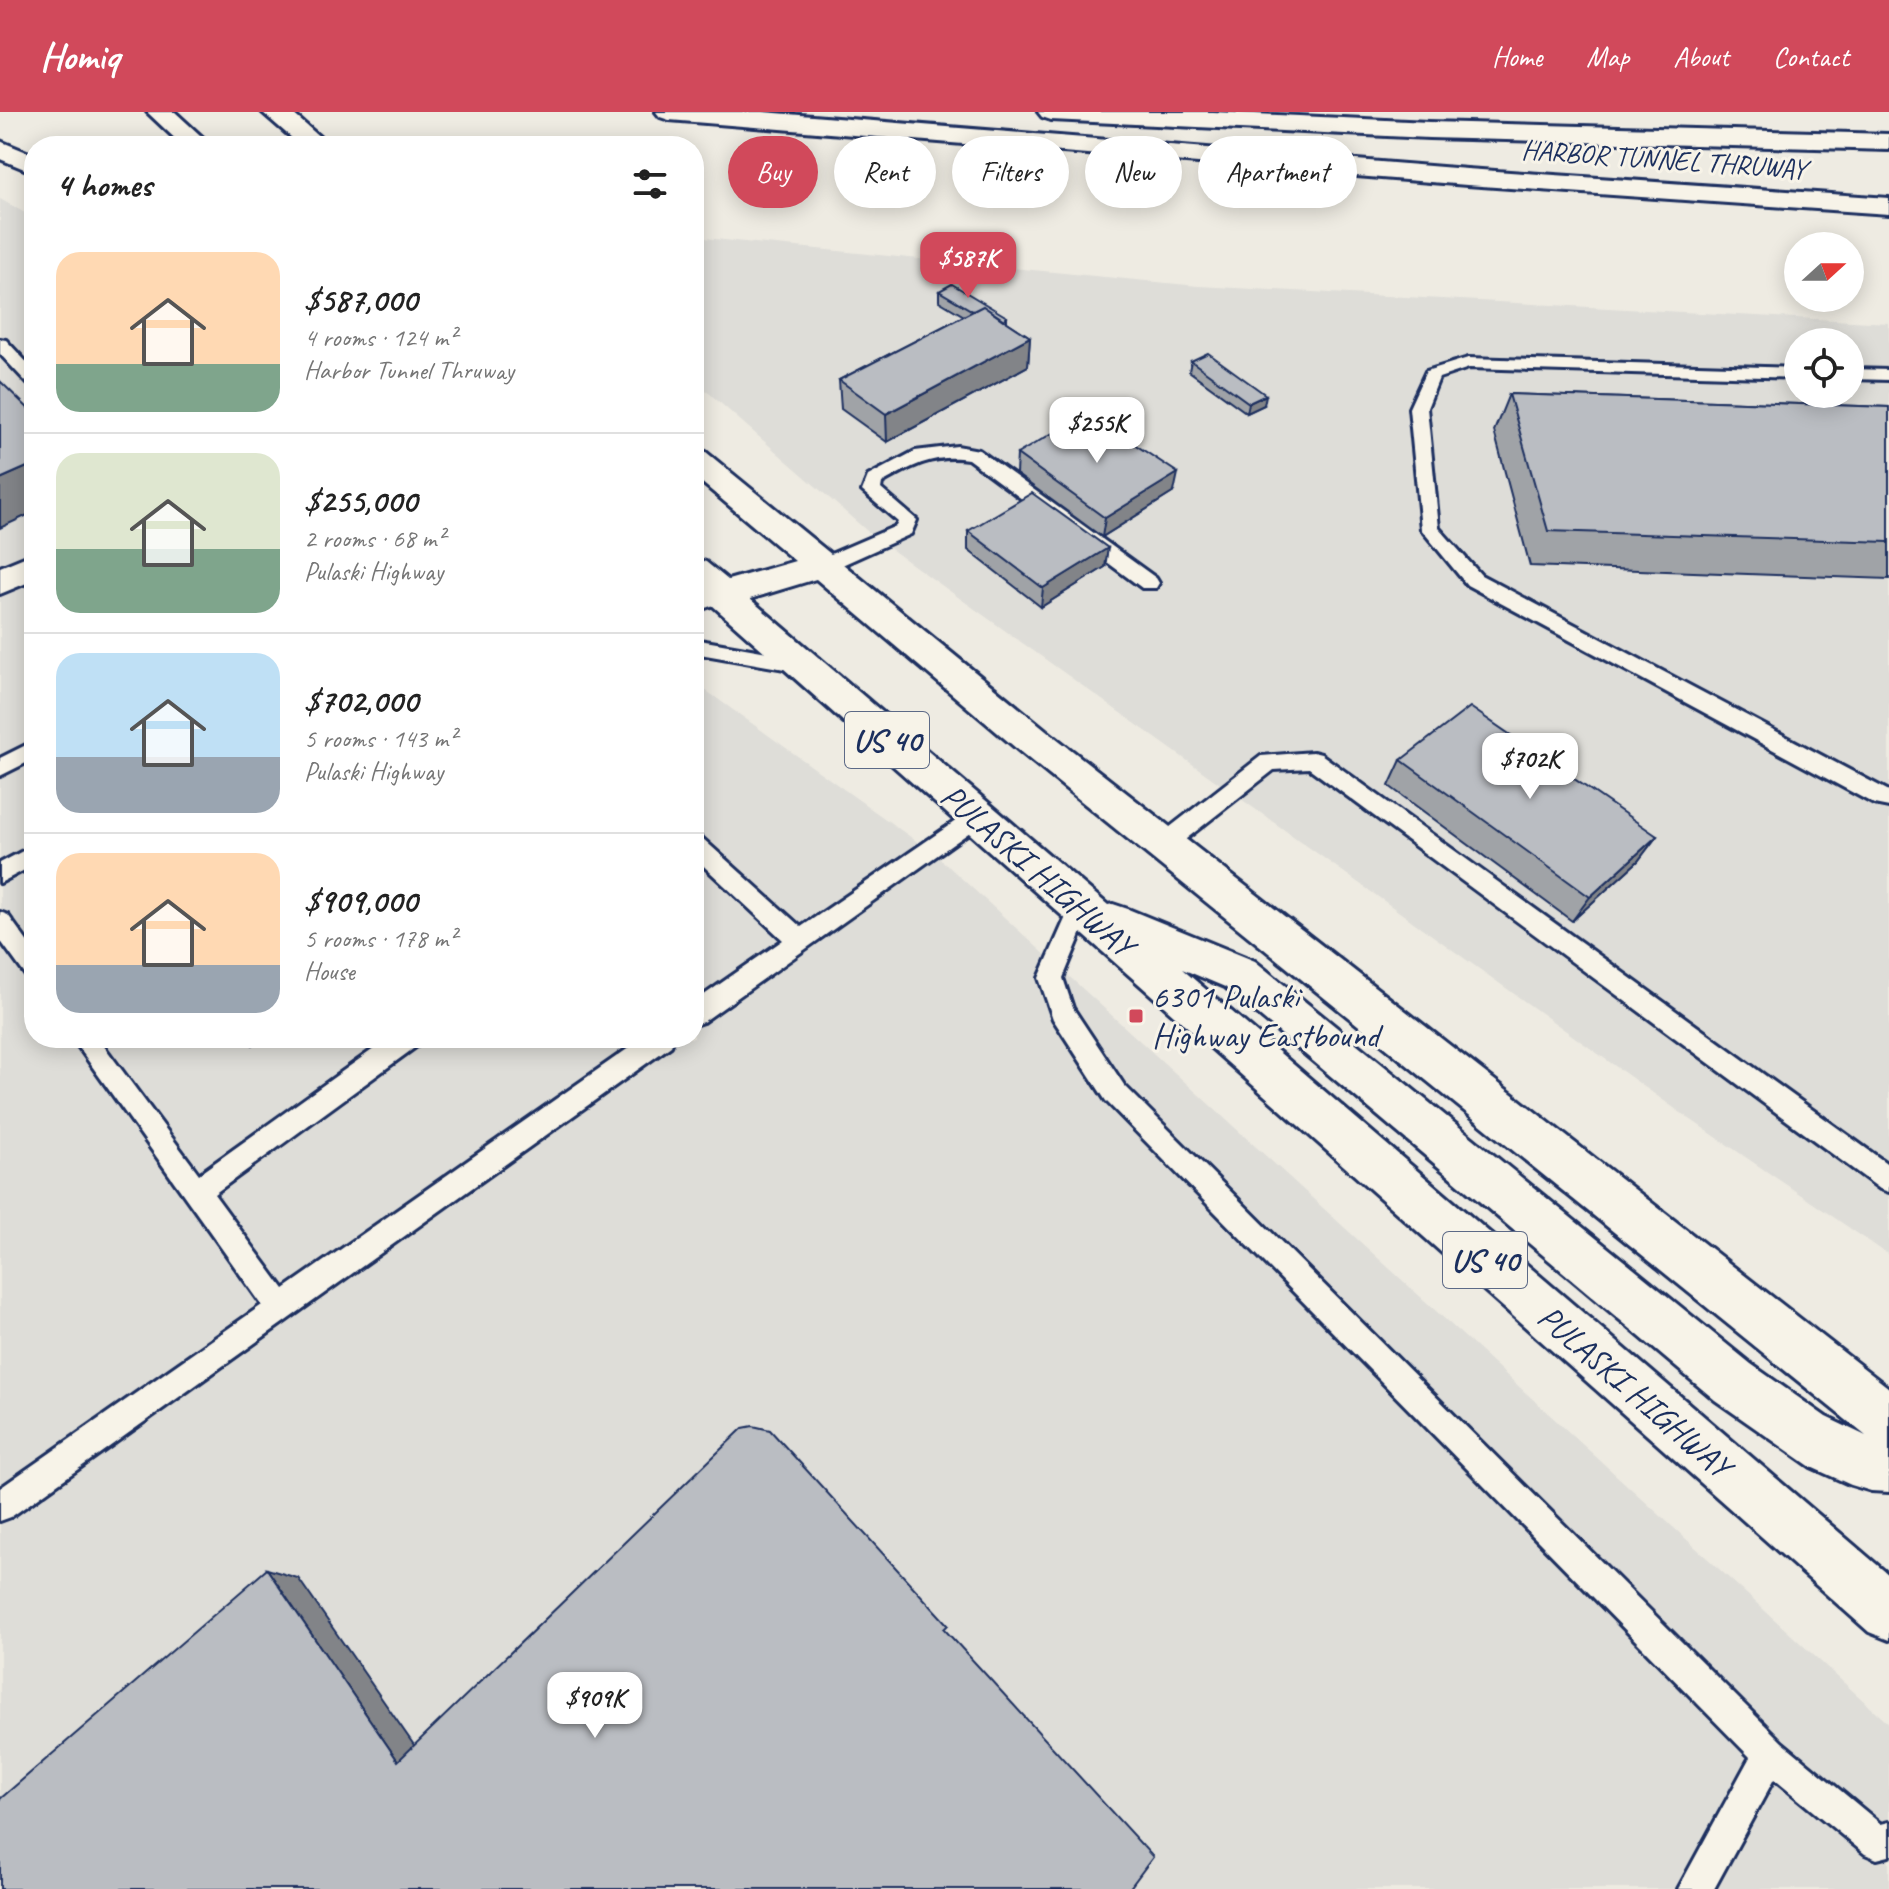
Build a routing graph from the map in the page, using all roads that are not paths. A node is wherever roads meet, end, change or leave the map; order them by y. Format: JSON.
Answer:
{"nodes":[{"id":1,"x":160,"y":112,"type":"edge"},
{"id":2,"x":669,"y":112,"type":"edge"},
{"id":3,"x":1051,"y":112,"type":"edge"},
{"id":4,"x":280,"y":116,"type":"edge"},
{"id":5,"x":188,"y":136,"type":"edge"},
{"id":6,"x":305,"y":136,"type":"edge"},
{"id":7,"x":1889,"y":142,"type":"edge"},
{"id":8,"x":0,"y":149,"type":"edge"},
{"id":9,"x":24,"y":160,"type":"edge"},
{"id":10,"x":1889,"y":206,"type":"edge"},
{"id":11,"x":0,"y":344,"type":"edge"},
{"id":12,"x":24,"y":369,"type":"edge"},
{"id":13,"x":1784,"y":373,"type":"edge"},
{"id":14,"x":1864,"y":374,"type":"edge"},
{"id":15,"x":1889,"y":375,"type":"edge"},
{"id":16,"x":704,"y":467,"type":"edge"},
{"id":17,"x":824,"y":565,"type":"junction"},
{"id":18,"x":24,"y":570,"type":"edge"},
{"id":19,"x":0,"y":582,"type":"edge"},
{"id":20,"x":1149,"y":583,"type":"dead end"},
{"id":21,"x":709,"y":600,"type":"edge"},
{"id":22,"x":704,"y":648,"type":"edge"},
{"id":23,"x":802,"y":665,"type":"junction"},
{"id":24,"x":24,"y":755,"type":"edge"},
{"id":25,"x":0,"y":768,"type":"edge"},
{"id":26,"x":1889,"y":799,"type":"edge"},
{"id":27,"x":976,"y":816,"type":"junction"},
{"id":28,"x":1164,"y":844,"type":"junction"},
{"id":29,"x":704,"y":853,"type":"edge"},
{"id":30,"x":24,"y":860,"type":"edge"},
{"id":31,"x":0,"y":874,"type":"edge"},
{"id":32,"x":1081,"y":908,"type":"junction"},
{"id":33,"x":0,"y":922,"type":"edge"},
{"id":34,"x":800,"y":941,"type":"junction"},
{"id":35,"x":24,"y":955,"type":"edge"},
{"id":36,"x":704,"y":1008,"type":"edge"},
{"id":37,"x":91,"y":1048,"type":"edge"},
{"id":38,"x":394,"y":1048,"type":"edge"},
{"id":39,"x":635,"y":1048,"type":"edge"},
{"id":40,"x":1889,"y":1180,"type":"edge"},
{"id":41,"x":196,"y":1192,"type":"junction"},
{"id":42,"x":281,"y":1308,"type":"junction"},
{"id":43,"x":1889,"y":1421,"type":"edge"},
{"id":44,"x":1889,"y":1465,"type":"edge"},
{"id":45,"x":0,"y":1506,"type":"edge"},
{"id":46,"x":1889,"y":1612,"type":"edge"},
{"id":47,"x":1770,"y":1754,"type":"junction"},
{"id":48,"x":1889,"y":1839,"type":"edge"},
{"id":49,"x":1695,"y":1889,"type":"edge"}],
"edges":[{"from":1,"to":5,"type":"main road"},
{"from":2,"to":10,"type":"main road","name":"HARBOR TUNNEL THRUWAY"},
{"from":3,"to":7,"type":"main road","name":"HARBOR TUNNEL THRUWAY"},
{"from":4,"to":6,"type":"main road"},
{"from":8,"to":9,"type":"main road"},
{"from":11,"to":12,"type":"lane"},
{"from":13,"to":26,"type":"lane"},
{"from":14,"to":15,"type":"lane"},
{"from":16,"to":17,"type":"main road","number":"US 40"},
{"from":17,"to":20,"type":"lane"},
{"from":17,"to":21,"type":"main road"},
{"from":17,"to":28,"type":"main road","number":"US 40"},
{"from":18,"to":19,"type":"main road"},
{"from":21,"to":23,"type":"main road","name":"PULASKI HIGHWAY","number":"US 40"},
{"from":22,"to":23,"type":"lane"},
{"from":23,"to":27,"type":"main road","name":"PULASKI HIGHWAY","number":"US 40"},
{"from":24,"to":25,"type":"lane"},
{"from":27,"to":32,"type":"main road","name":"PULASKI HIGHWAY","number":"US 40"},
{"from":27,"to":34,"type":"lane"},
{"from":28,"to":40,"type":"lane"},
{"from":28,"to":43,"type":"main road","number":"US 40"},
{"from":29,"to":34,"type":"lane"},
{"from":30,"to":31,"type":"lane"},
{"from":32,"to":44,"type":"main road"},
{"from":32,"to":46,"type":"main road","name":"PULASKI HIGHWAY","number":"US 40"},
{"from":32,"to":47,"type":"lane"},
{"from":33,"to":35,"type":"lane"},
{"from":34,"to":36,"type":"lane"},
{"from":37,"to":41,"type":"lane"},
{"from":38,"to":41,"type":"lane"},
{"from":39,"to":42,"type":"lane"},
{"from":41,"to":42,"type":"lane"},
{"from":42,"to":45,"type":"lane"},
{"from":47,"to":48,"type":"lane"},
{"from":47,"to":49,"type":"lane"}]}
